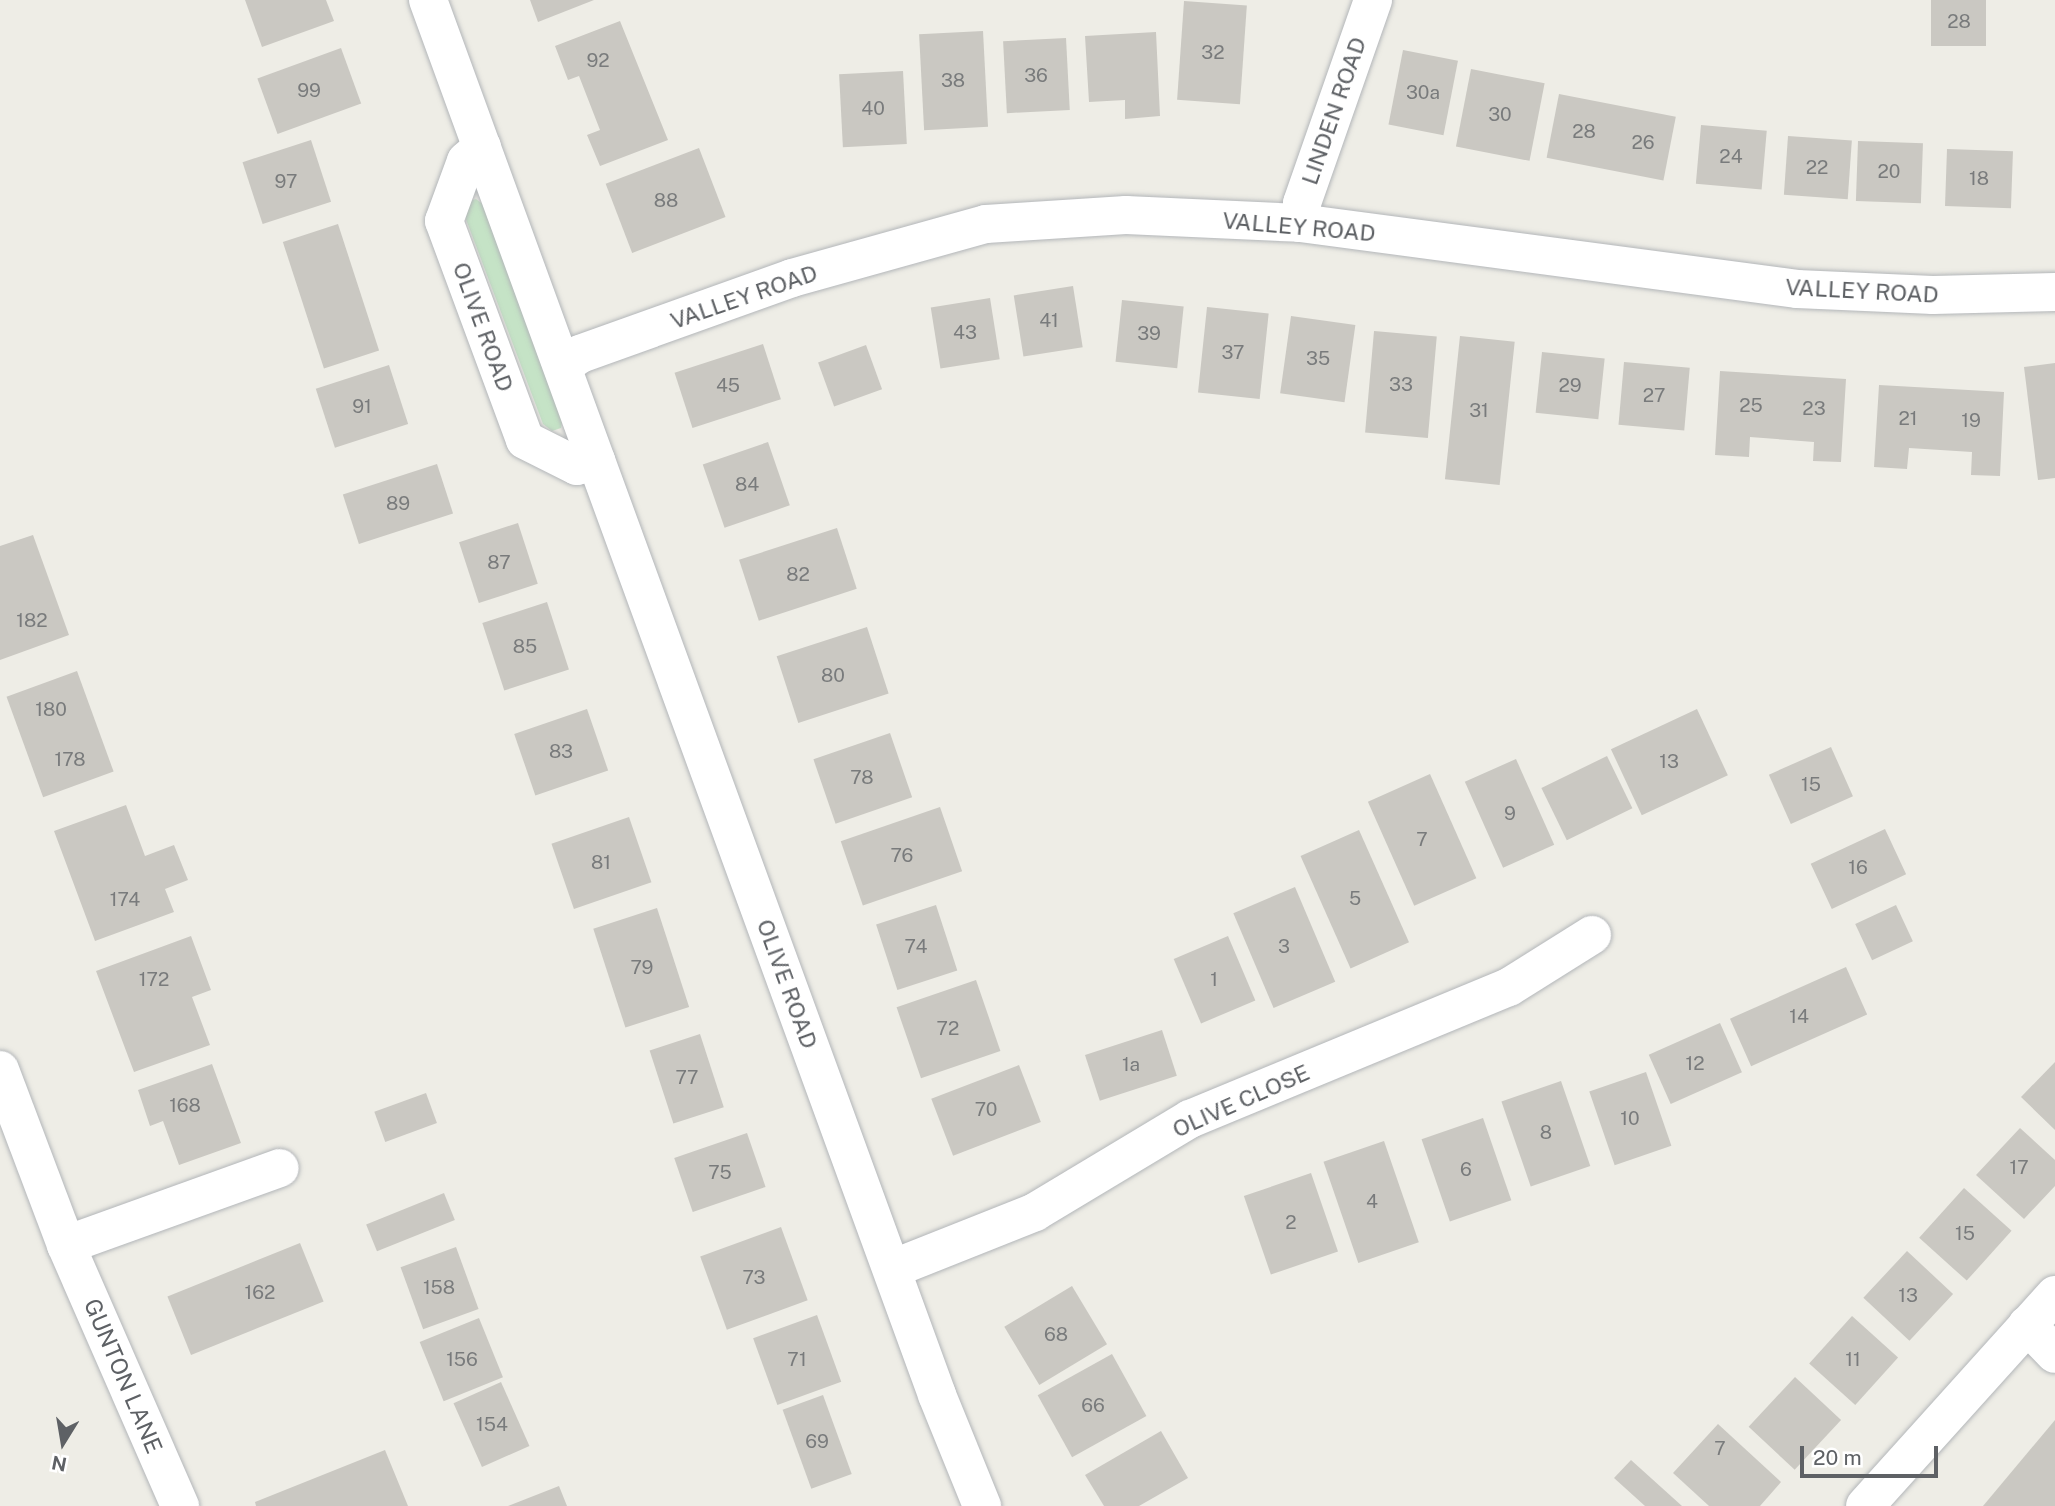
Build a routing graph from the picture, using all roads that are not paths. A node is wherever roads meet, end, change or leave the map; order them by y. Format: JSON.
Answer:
{"nodes":[{"id":1,"x":428,"y":0,"type":"edge"},
{"id":2,"x":1373,"y":0,"type":"edge"},
{"id":3,"x":482,"y":147,"type":"junction"},
{"id":4,"x":1300,"y":223,"type":"junction"},
{"id":5,"x":2055,"y":292,"type":"edge"},
{"id":6,"x":564,"y":366,"type":"junction"},
{"id":7,"x":596,"y":461,"type":"junction"},
{"id":8,"x":1592,"y":934,"type":"dead end"},
{"id":9,"x":0,"y":1070,"type":"edge"},
{"id":10,"x":280,"y":1168,"type":"dead end"},
{"id":11,"x":66,"y":1245,"type":"junction"},
{"id":12,"x":892,"y":1269,"type":"junction"},
{"id":13,"x":2055,"y":1295,"type":"edge"},
{"id":14,"x":2027,"y":1325,"type":"junction"},
{"id":15,"x":2055,"y":1354,"type":"edge"},
{"id":16,"x":180,"y":1506,"type":"edge"},
{"id":17,"x":982,"y":1506,"type":"edge"},
{"id":18,"x":1865,"y":1506,"type":"edge"}],
"edges":[{"from":1,"to":3,"type":"street","name":"OLIVE ROAD"},
{"from":2,"to":4,"type":"street","name":"LINDEN ROAD"},
{"from":3,"to":6,"type":"street","name":"OLIVE ROAD"},
{"from":3,"to":7,"type":"street","name":"OLIVE ROAD"},
{"from":4,"to":5,"type":"street","name":"VALLEY ROAD"},
{"from":4,"to":6,"type":"street","name":"VALLEY ROAD"},
{"from":6,"to":7,"type":"street","name":"OLIVE ROAD"},
{"from":7,"to":12,"type":"street","name":"OLIVE ROAD"},
{"from":8,"to":12,"type":"street","name":"OLIVE CLOSE"},
{"from":9,"to":11,"type":"street","name":"GUNTON LANE"},
{"from":10,"to":11,"type":"street"},
{"from":11,"to":16,"type":"street","name":"GUNTON LANE"},
{"from":12,"to":17,"type":"street","name":"OLIVE ROAD"},
{"from":13,"to":14,"type":"street"},
{"from":14,"to":15,"type":"street"},
{"from":14,"to":18,"type":"street"}]}
